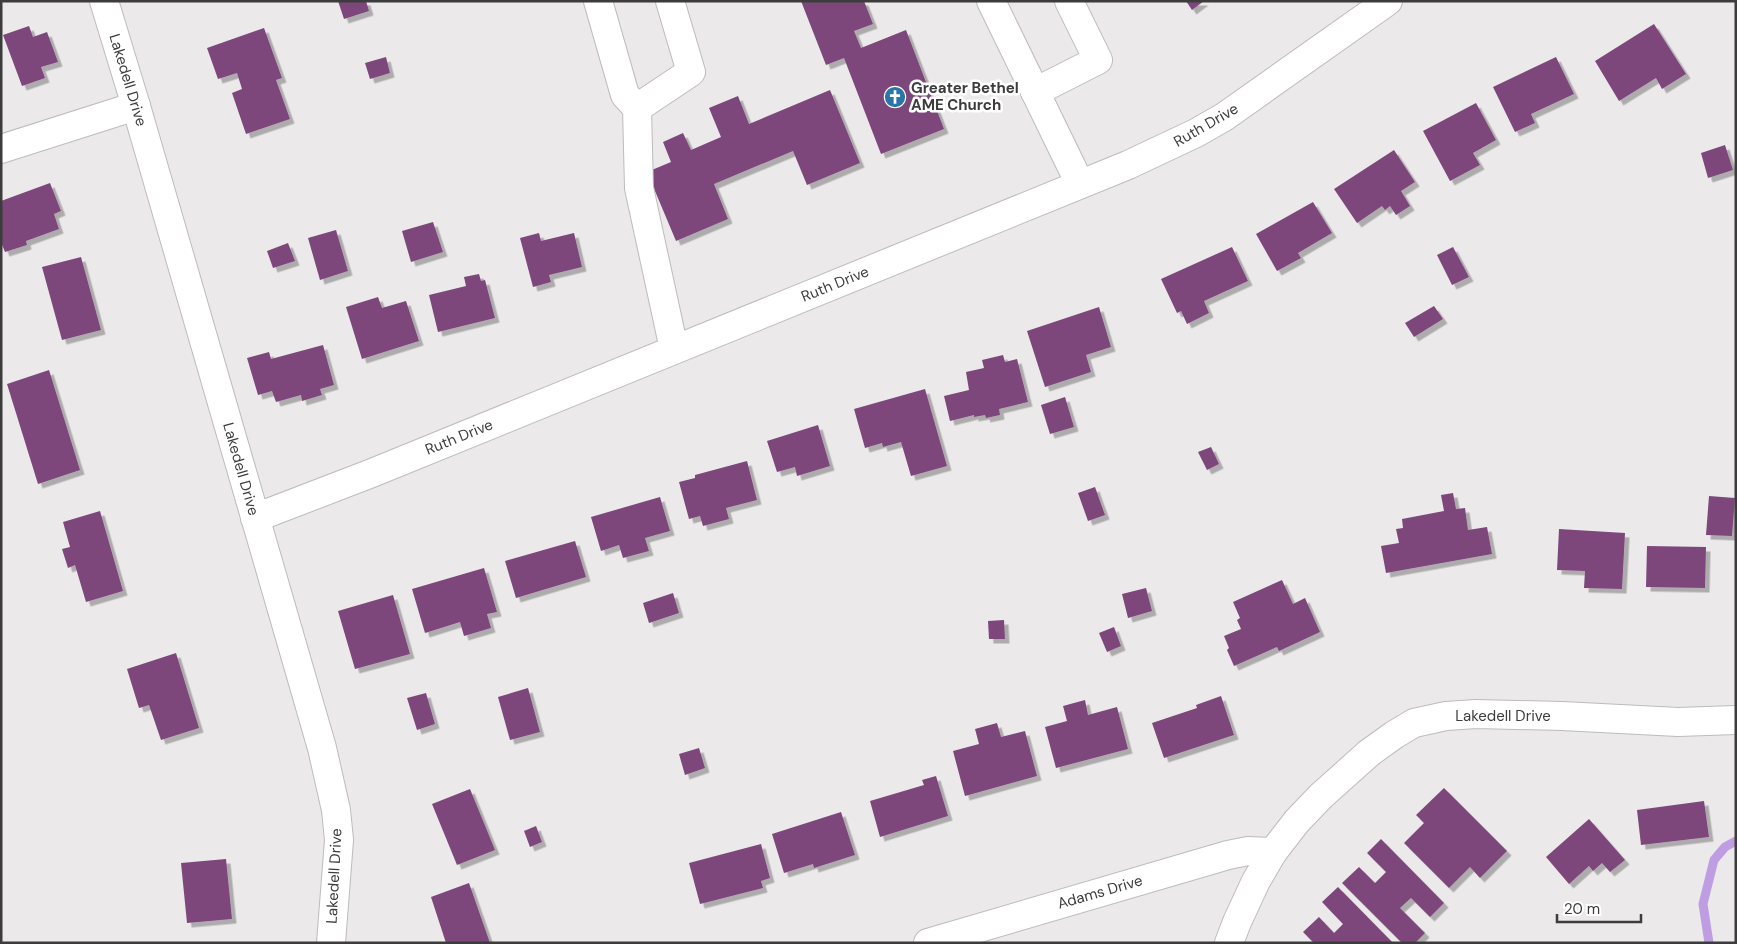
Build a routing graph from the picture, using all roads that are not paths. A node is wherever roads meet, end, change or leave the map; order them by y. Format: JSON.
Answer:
{"nodes":[{"id":1,"x":104,"y":1,"type":"edge"},
{"id":2,"x":598,"y":1,"type":"edge"},
{"id":3,"x":670,"y":1,"type":"edge"},
{"id":4,"x":991,"y":1,"type":"edge"},
{"id":5,"x":1069,"y":1,"type":"edge"},
{"id":6,"x":1388,"y":1,"type":"edge"},
{"id":7,"x":1035,"y":92,"type":"junction"},
{"id":8,"x":136,"y":106,"type":"junction"},
{"id":9,"x":637,"y":108,"type":"junction"},
{"id":10,"x":1,"y":149,"type":"edge"},
{"id":11,"x":1080,"y":184,"type":"junction"},
{"id":12,"x":674,"y":349,"type":"junction"},
{"id":13,"x":255,"y":518,"type":"junction"},
{"id":14,"x":1736,"y":720,"type":"edge"},
{"id":15,"x":1273,"y":852,"type":"junction"},
{"id":16,"x":331,"y":943,"type":"edge"},
{"id":17,"x":928,"y":943,"type":"edge"},
{"id":18,"x":1229,"y":943,"type":"edge"}],
"edges":[{"from":1,"to":8,"type":"street","name":"Lakedell Drive"},
{"from":2,"to":9,"type":"street"},
{"from":3,"to":9,"type":"street"},
{"from":4,"to":7,"type":"street"},
{"from":5,"to":7,"type":"street"},
{"from":6,"to":11,"type":"street","name":"Ruth Drive"},
{"from":7,"to":11,"type":"street"},
{"from":8,"to":10,"type":"street"},
{"from":8,"to":13,"type":"street","name":"Lakedell Drive"},
{"from":9,"to":12,"type":"street"},
{"from":11,"to":12,"type":"street","name":"Ruth Drive"},
{"from":12,"to":13,"type":"street","name":"Ruth Drive"},
{"from":13,"to":16,"type":"street","name":"Lakedell Drive"},
{"from":14,"to":15,"type":"street","name":"Lakedell Drive"},
{"from":15,"to":17,"type":"street","name":"Adams Drive"},
{"from":15,"to":18,"type":"street","name":"Lakedell Drive"}]}
